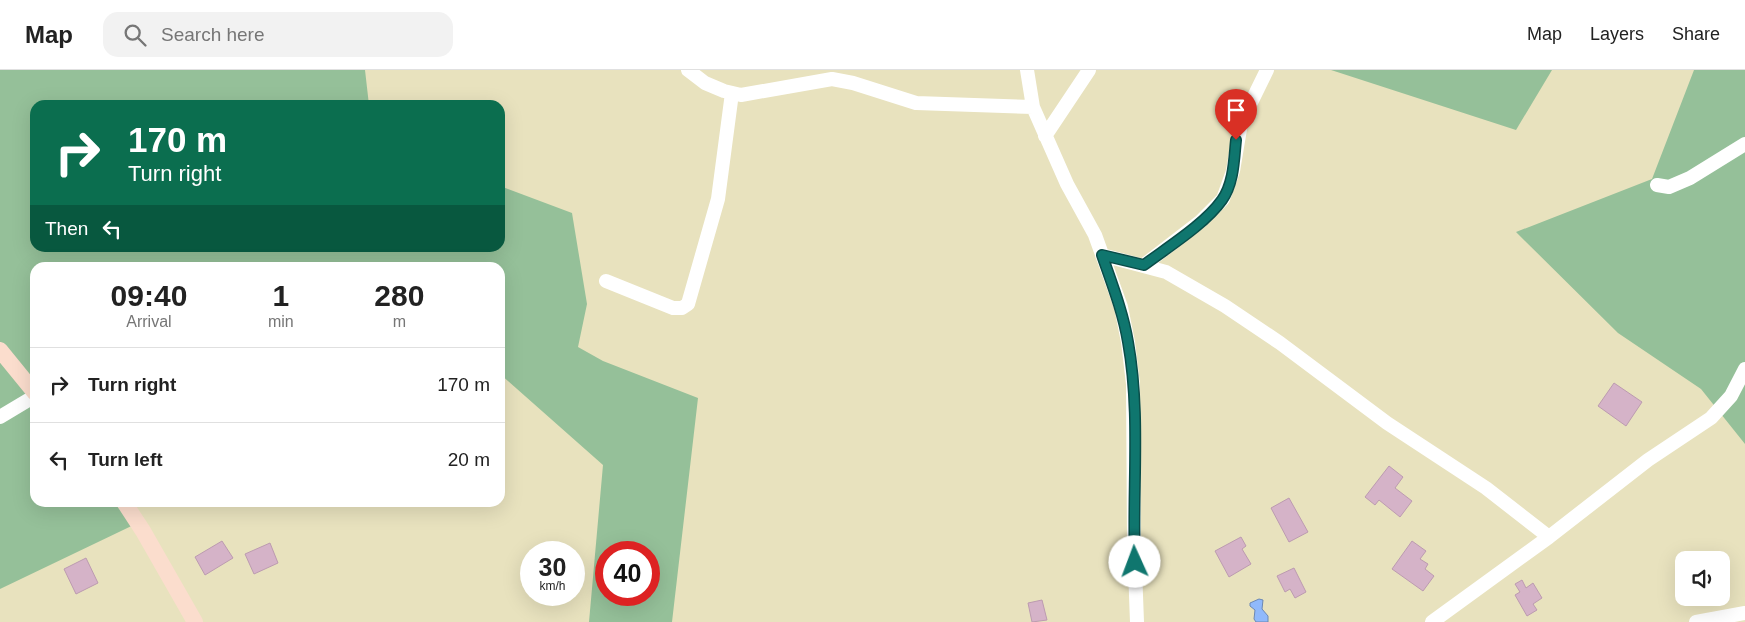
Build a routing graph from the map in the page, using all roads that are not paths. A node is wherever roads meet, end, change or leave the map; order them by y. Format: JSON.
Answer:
{"nodes":[{"id":1,"x":688,"y":70,"type":"edge"},
{"id":2,"x":1027,"y":70,"type":"edge"},
{"id":3,"x":1089,"y":70,"type":"edge"},
{"id":4,"x":1267,"y":70,"type":"edge"},
{"id":5,"x":732,"y":93,"type":"junction"},
{"id":6,"x":1033,"y":107,"type":"junction"},
{"id":7,"x":1045,"y":136,"type":"junction"},
{"id":8,"x":1745,"y":144,"type":"edge"},
{"id":9,"x":1656,"y":185,"type":"dead end"},
{"id":10,"x":1102,"y":255,"type":"junction"},
{"id":11,"x":1144,"y":265,"type":"junction"},
{"id":12,"x":606,"y":281,"type":"dead end"},
{"id":13,"x":0,"y":350,"type":"edge"},
{"id":14,"x":1745,"y":369,"type":"edge"},
{"id":15,"x":30,"y":389,"type":"edge"},
{"id":16,"x":30,"y":398,"type":"edge"},
{"id":17,"x":0,"y":417,"type":"edge"},
{"id":18,"x":127,"y":507,"type":"edge"},
{"id":19,"x":1549,"y":537,"type":"junction"},
{"id":20,"x":1745,"y":613,"type":"edge"},
{"id":21,"x":195,"y":622,"type":"edge"},
{"id":22,"x":1138,"y":622,"type":"edge"},
{"id":23,"x":1432,"y":622,"type":"edge"},
{"id":24,"x":1696,"y":622,"type":"edge"}],
"edges":[{"from":1,"to":5,"type":"street"},
{"from":2,"to":6,"type":"street"},
{"from":3,"to":7,"type":"street"},
{"from":4,"to":11,"type":"street"},
{"from":5,"to":6,"type":"street"},
{"from":5,"to":12,"type":"street"},
{"from":6,"to":7,"type":"street"},
{"from":7,"to":10,"type":"street"},
{"from":8,"to":9,"type":"street"},
{"from":10,"to":11,"type":"street"},
{"from":10,"to":22,"type":"street"},
{"from":11,"to":19,"type":"street"},
{"from":13,"to":15,"type":"main road"},
{"from":14,"to":19,"type":"street"},
{"from":16,"to":17,"type":"street"},
{"from":18,"to":21,"type":"main road"},
{"from":19,"to":23,"type":"street"},
{"from":20,"to":24,"type":"street"}]}
